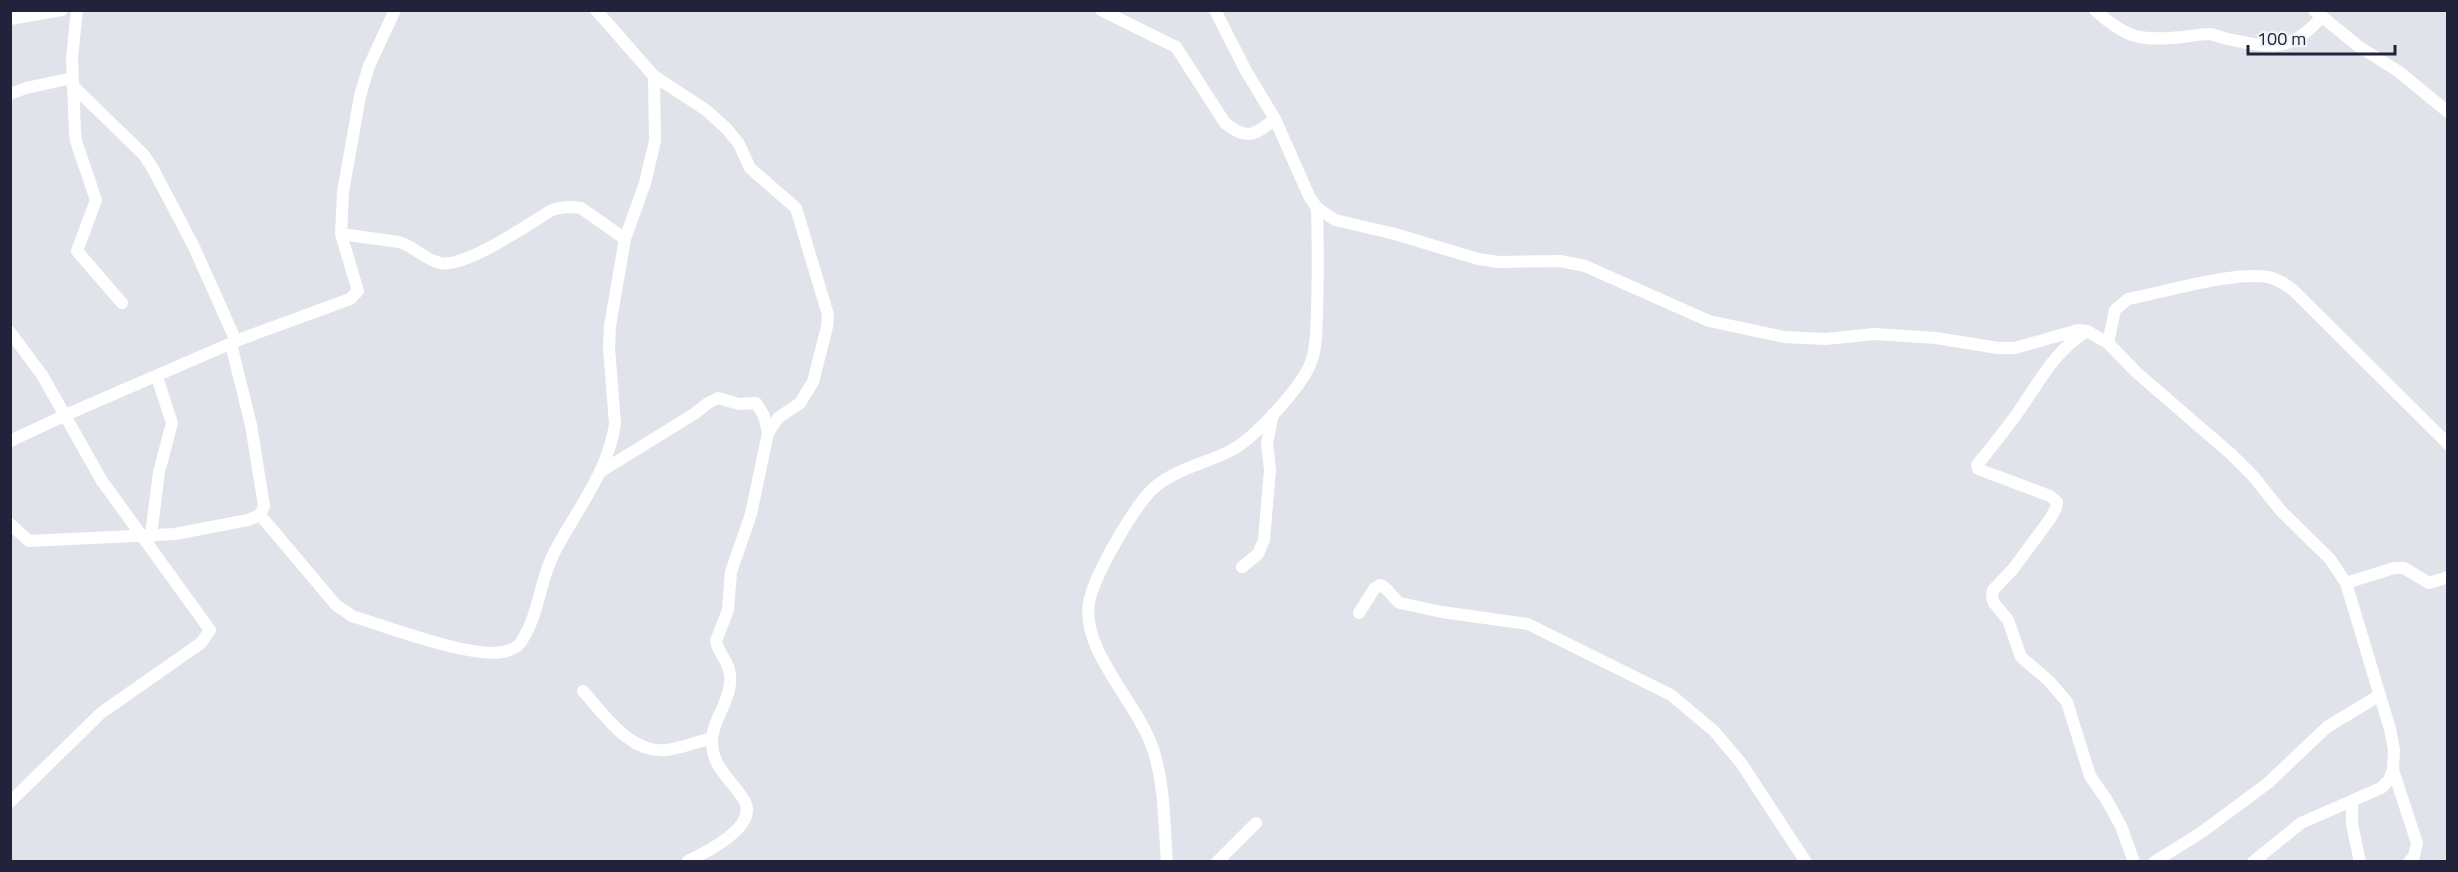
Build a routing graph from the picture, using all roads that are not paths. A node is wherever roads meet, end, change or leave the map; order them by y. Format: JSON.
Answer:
{"nodes":[{"id":1,"x":62,"y":10,"type":"edge"},
{"id":2,"x":77,"y":10,"type":"edge"},
{"id":3,"x":395,"y":10,"type":"edge"},
{"id":4,"x":596,"y":10,"type":"edge"},
{"id":5,"x":1101,"y":10,"type":"edge"},
{"id":6,"x":1215,"y":10,"type":"edge"},
{"id":7,"x":2095,"y":10,"type":"edge"},
{"id":8,"x":2318,"y":13,"type":"edge"},
{"id":9,"x":10,"y":19,"type":"edge"},
{"id":10,"x":654,"y":76,"type":"junction"},
{"id":11,"x":72,"y":82,"type":"junction"},
{"id":12,"x":10,"y":94,"type":"edge"},
{"id":13,"x":2448,"y":112,"type":"edge"},
{"id":14,"x":1275,"y":119,"type":"junction"},
{"id":15,"x":1317,"y":208,"type":"junction"},
{"id":16,"x":341,"y":234,"type":"junction"},
{"id":17,"x":625,"y":239,"type":"junction"},
{"id":18,"x":122,"y":303,"type":"dead end"},
{"id":19,"x":2087,"y":331,"type":"junction"},
{"id":20,"x":10,"y":332,"type":"edge"},
{"id":21,"x":233,"y":342,"type":"junction"},
{"id":22,"x":2108,"y":343,"type":"junction"},
{"id":23,"x":157,"y":377,"type":"junction"},
{"id":24,"x":1273,"y":413,"type":"junction"},
{"id":25,"x":65,"y":415,"type":"junction"},
{"id":26,"x":768,"y":433,"type":"junction"},
{"id":27,"x":10,"y":441,"type":"edge"},
{"id":28,"x":2448,"y":444,"type":"edge"},
{"id":29,"x":600,"y":472,"type":"junction"},
{"id":30,"x":260,"y":515,"type":"junction"},
{"id":31,"x":10,"y":524,"type":"edge"},
{"id":32,"x":147,"y":538,"type":"junction"},
{"id":33,"x":1242,"y":567,"type":"dead end"},
{"id":34,"x":2448,"y":577,"type":"edge"},
{"id":35,"x":2346,"y":583,"type":"junction"},
{"id":36,"x":1359,"y":613,"type":"dead end"},
{"id":37,"x":583,"y":691,"type":"dead end"},
{"id":38,"x":2380,"y":695,"type":"junction"},
{"id":39,"x":712,"y":738,"type":"junction"},
{"id":40,"x":2393,"y":770,"type":"junction"},
{"id":41,"x":2352,"y":801,"type":"junction"},
{"id":42,"x":10,"y":802,"type":"edge"},
{"id":43,"x":1256,"y":824,"type":"dead end"},
{"id":44,"x":2262,"y":859,"type":"edge"},
{"id":45,"x":688,"y":861,"type":"edge"},
{"id":46,"x":1167,"y":861,"type":"edge"},
{"id":47,"x":1217,"y":861,"type":"edge"},
{"id":48,"x":1806,"y":861,"type":"edge"},
{"id":49,"x":2134,"y":861,"type":"edge"},
{"id":50,"x":2154,"y":861,"type":"edge"},
{"id":51,"x":2360,"y":861,"type":"edge"},
{"id":52,"x":2409,"y":861,"type":"edge"}],
"edges":[{"from":1,"to":9,"type":"street"},
{"from":2,"to":11,"type":"street"},
{"from":3,"to":16,"type":"street"},
{"from":4,"to":10,"type":"street"},
{"from":5,"to":14,"type":"street"},
{"from":6,"to":14,"type":"street"},
{"from":7,"to":8,"type":"street"},
{"from":8,"to":13,"type":"street"},
{"from":10,"to":17,"type":"street"},
{"from":10,"to":26,"type":"street"},
{"from":11,"to":12,"type":"street"},
{"from":11,"to":18,"type":"street"},
{"from":11,"to":21,"type":"street"},
{"from":14,"to":15,"type":"street"},
{"from":15,"to":19,"type":"street"},
{"from":15,"to":24,"type":"street"},
{"from":16,"to":17,"type":"street"},
{"from":16,"to":21,"type":"street"},
{"from":17,"to":29,"type":"street"},
{"from":19,"to":22,"type":"street"},
{"from":19,"to":49,"type":"street"},
{"from":20,"to":25,"type":"street"},
{"from":21,"to":23,"type":"street"},
{"from":21,"to":30,"type":"street"},
{"from":22,"to":28,"type":"street"},
{"from":22,"to":35,"type":"street"},
{"from":23,"to":25,"type":"street"},
{"from":23,"to":32,"type":"street"},
{"from":24,"to":33,"type":"street"},
{"from":24,"to":46,"type":"street"},
{"from":25,"to":27,"type":"street"},
{"from":25,"to":32,"type":"street"},
{"from":26,"to":29,"type":"street"},
{"from":26,"to":39,"type":"street"},
{"from":29,"to":30,"type":"street"},
{"from":30,"to":32,"type":"street"},
{"from":31,"to":32,"type":"street"},
{"from":32,"to":42,"type":"street"},
{"from":34,"to":35,"type":"street"},
{"from":35,"to":38,"type":"street"},
{"from":36,"to":48,"type":"street"},
{"from":37,"to":39,"type":"street"},
{"from":38,"to":40,"type":"street"},
{"from":38,"to":50,"type":"street"},
{"from":39,"to":45,"type":"street"},
{"from":40,"to":41,"type":"street"},
{"from":40,"to":52,"type":"street"},
{"from":41,"to":44,"type":"street"},
{"from":41,"to":51,"type":"street"},
{"from":43,"to":47,"type":"street"}]}
